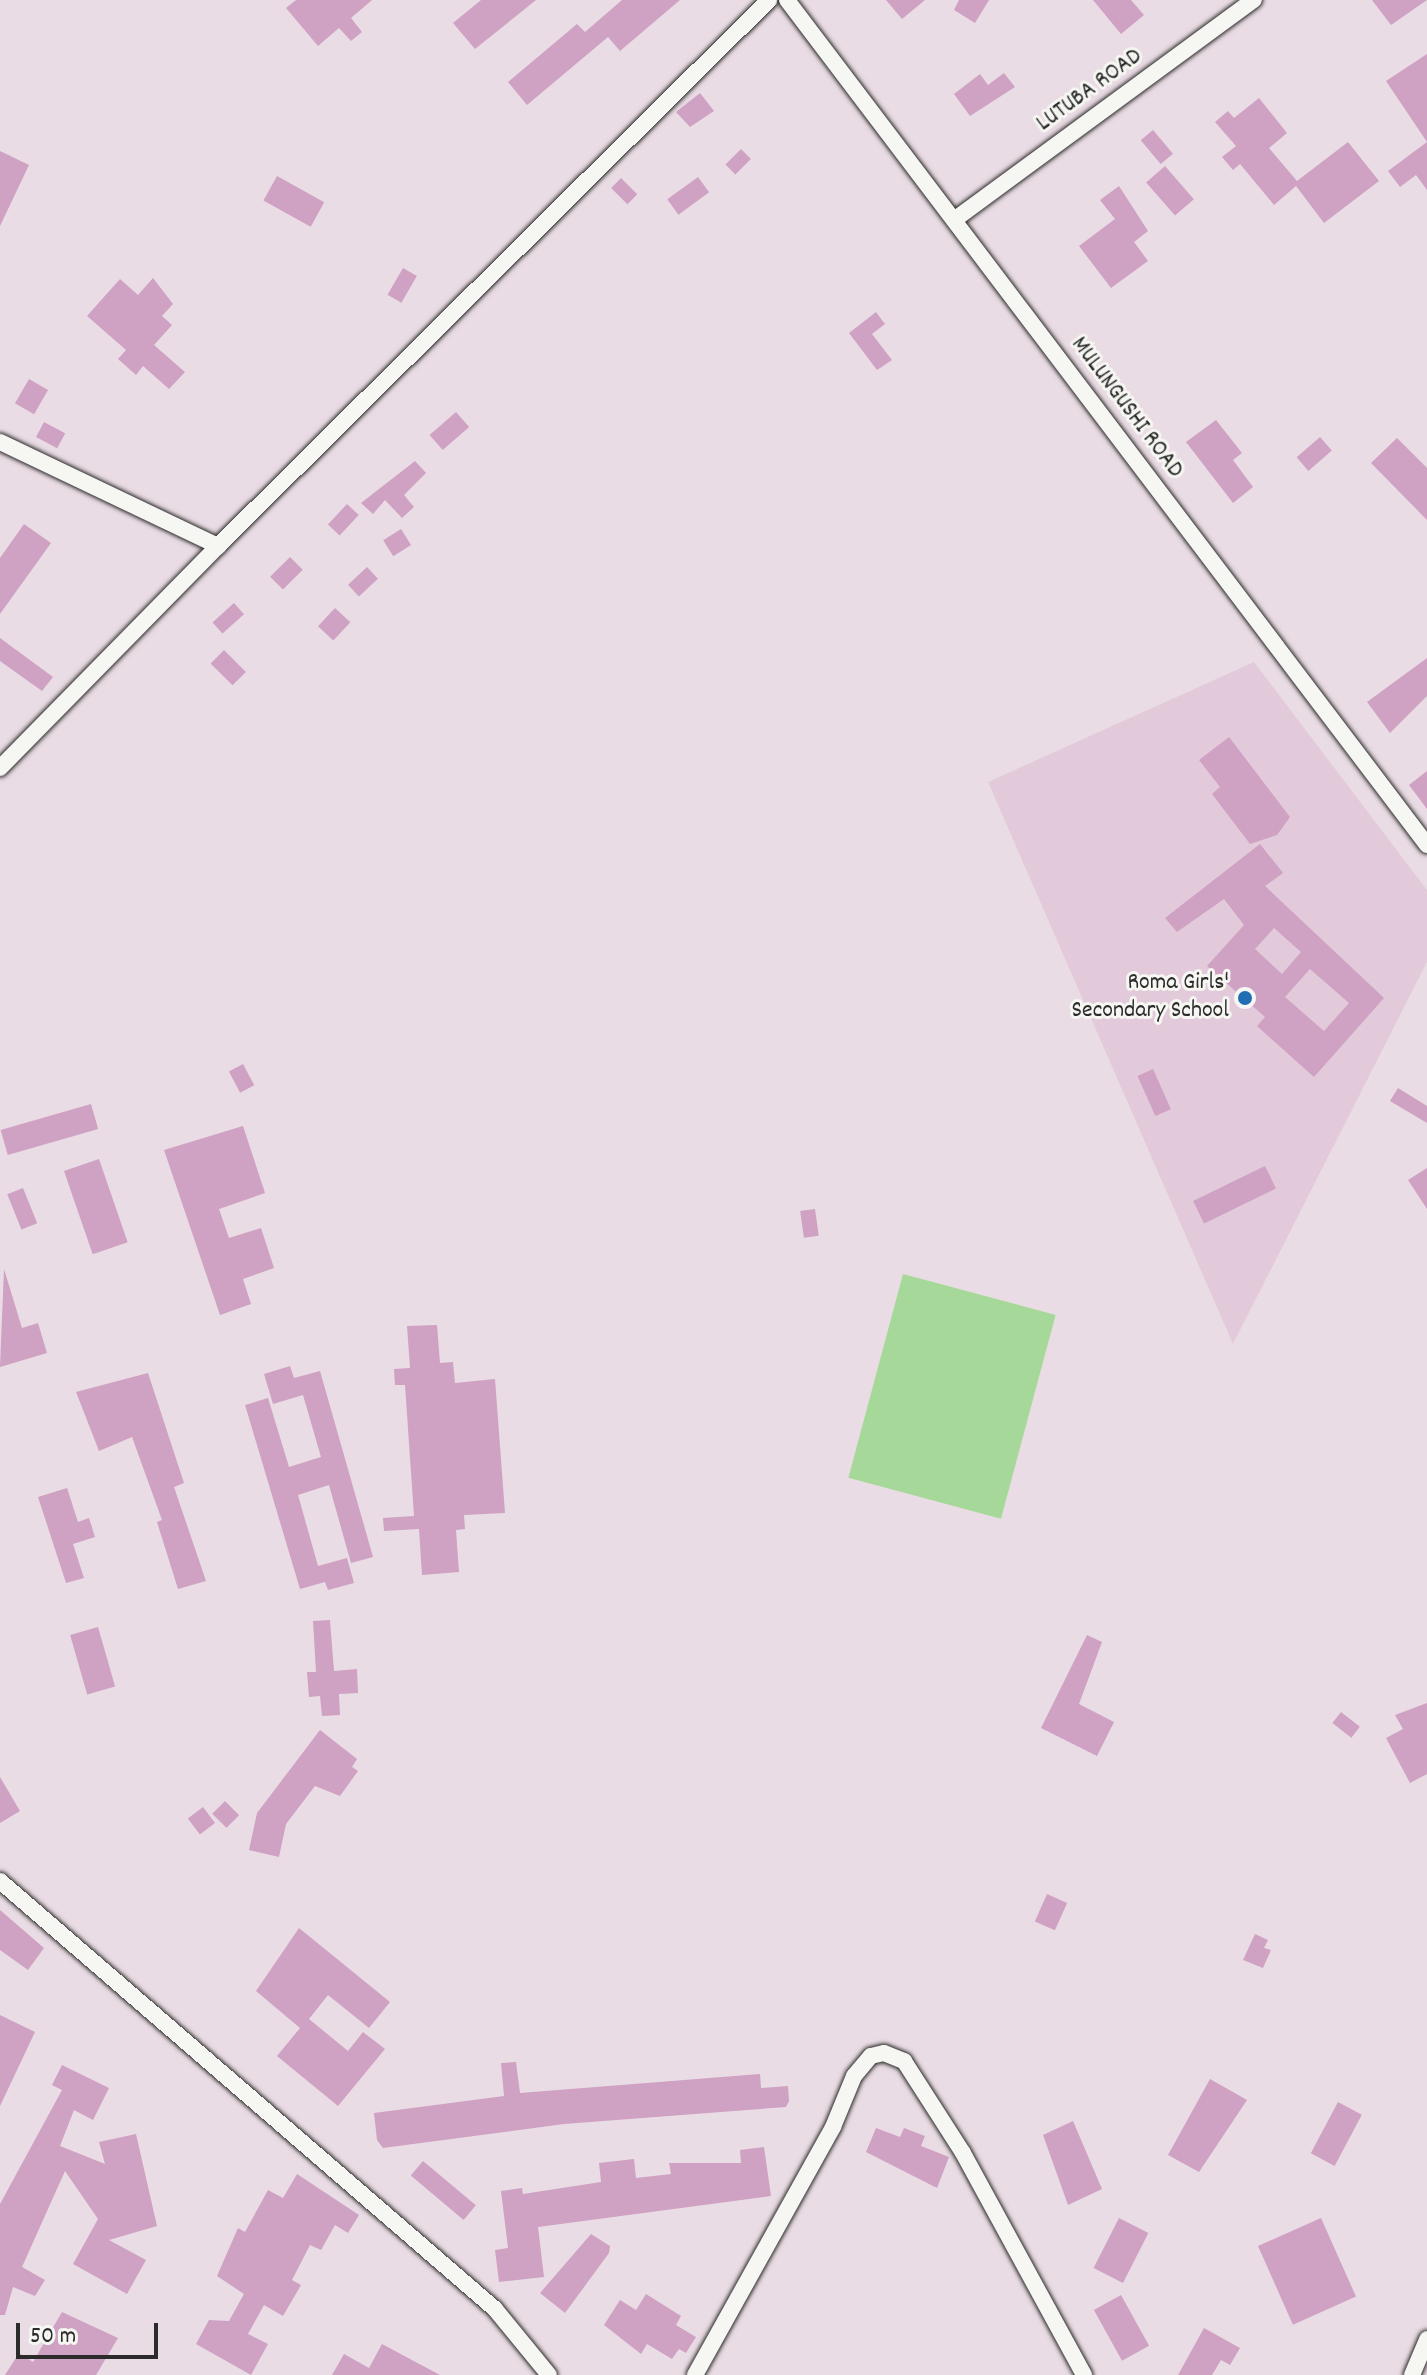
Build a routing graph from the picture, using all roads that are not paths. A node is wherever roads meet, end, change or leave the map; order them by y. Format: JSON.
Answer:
{"nodes":[{"id":1,"x":769,"y":0,"type":"edge"},
{"id":2,"x":787,"y":0,"type":"edge"},
{"id":3,"x":1254,"y":0,"type":"edge"},
{"id":4,"x":954,"y":220,"type":"junction"},
{"id":5,"x":0,"y":442,"type":"edge"},
{"id":6,"x":218,"y":546,"type":"junction"},
{"id":7,"x":0,"y":768,"type":"edge"},
{"id":8,"x":1427,"y":845,"type":"edge"},
{"id":9,"x":0,"y":1881,"type":"edge"},
{"id":10,"x":1427,"y":2339,"type":"edge"},
{"id":11,"x":549,"y":2375,"type":"edge"},
{"id":12,"x":695,"y":2375,"type":"edge"},
{"id":13,"x":1084,"y":2375,"type":"edge"},
{"id":14,"x":1412,"y":2375,"type":"edge"}],
"edges":[{"from":1,"to":6,"type":"street"},
{"from":2,"to":4,"type":"street","name":"MULUNGUSHI ROAD"},
{"from":3,"to":4,"type":"street","name":"LUTUBA ROAD"},
{"from":4,"to":8,"type":"street","name":"MULUNGUSHI ROAD"},
{"from":5,"to":6,"type":"street"},
{"from":6,"to":7,"type":"street"},
{"from":9,"to":11,"type":"street"},
{"from":10,"to":14,"type":"street"},
{"from":12,"to":13,"type":"street"}]}
